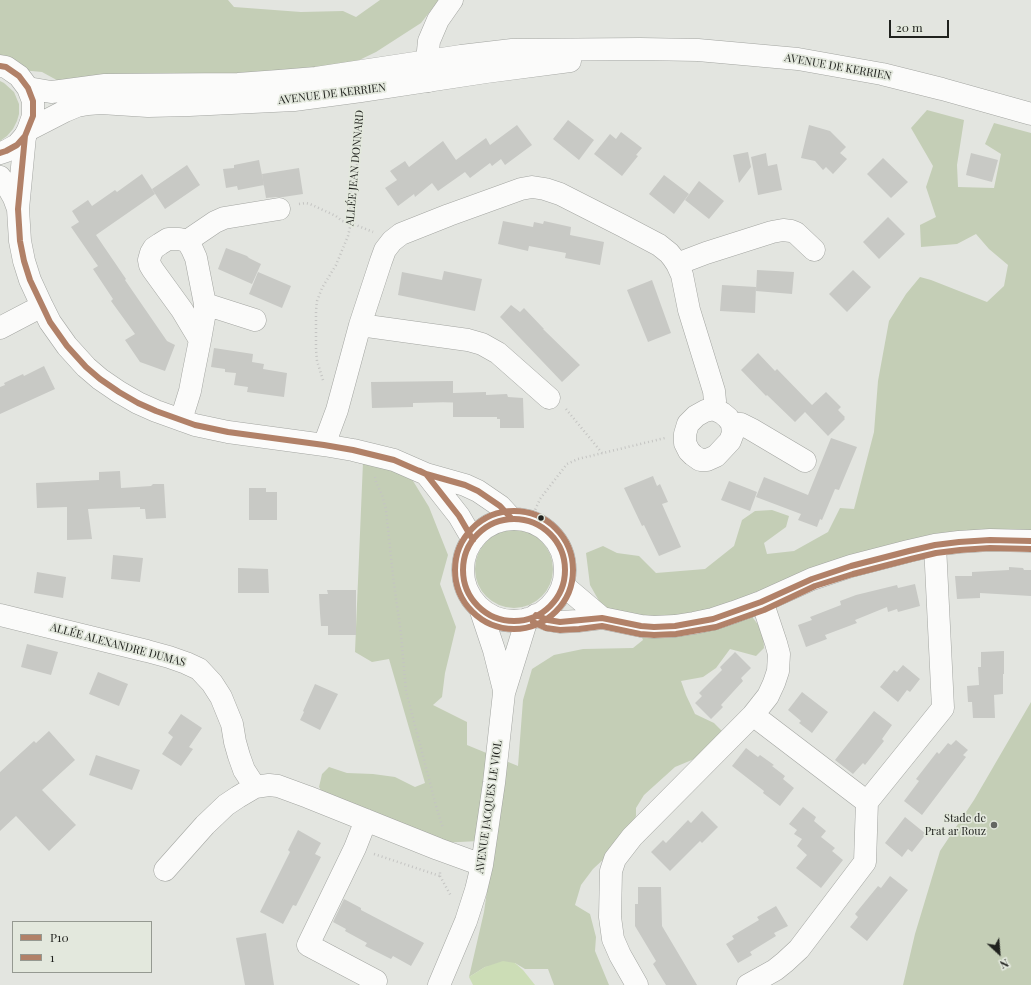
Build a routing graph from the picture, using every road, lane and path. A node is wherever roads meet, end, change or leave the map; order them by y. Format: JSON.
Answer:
{"nodes":[{"id":1,"x":452,"y":0,"type":"edge"},
{"id":2,"x":0,"y":66,"type":"edge"},
{"id":3,"x":427,"y":71,"type":"junction"},
{"id":4,"x":28,"y":88,"type":"junction"},
{"id":5,"x":361,"y":92,"type":"junction"},
{"id":6,"x":1031,"y":114,"type":"edge"},
{"id":7,"x":27,"y":133,"type":"junction"},
{"id":8,"x":0,"y":153,"type":"edge"},
{"id":9,"x":0,"y":177,"type":"edge"},
{"id":10,"x":18,"y":209,"type":"junction"},
{"id":11,"x":279,"y":209,"type":"joint"},
{"id":12,"x":352,"y":223,"type":"junction"},
{"id":13,"x":187,"y":242,"type":"junction"},
{"id":14,"x":814,"y":250,"type":"dead end"},
{"id":15,"x":677,"y":264,"type":"junction"},
{"id":16,"x":204,"y":304,"type":"junction"},
{"id":17,"x":42,"y":306,"type":"junction"},
{"id":18,"x":255,"y":320,"type":"dead end"},
{"id":19,"x":360,"y":325,"type":"junction"},
{"id":20,"x":0,"y":328,"type":"edge"},
{"id":21,"x":200,"y":340,"type":"junction"},
{"id":22,"x":341,"y":396,"type":"junction"},
{"id":23,"x":549,"y":398,"type":"joint"},
{"id":24,"x":713,"y":409,"type":"junction"},
{"id":25,"x":181,"y":420,"type":"junction"},
{"id":26,"x":732,"y":424,"type":"junction"},
{"id":27,"x":685,"y":434,"type":"junction"},
{"id":28,"x":324,"y":445,"type":"junction"},
{"id":29,"x":602,"y":453,"type":"junction"},
{"id":30,"x":373,"y":455,"type":"junction"},
{"id":31,"x":805,"y":460,"type":"dead end"},
{"id":32,"x":426,"y":474,"type":"junction"},
{"id":33,"x":521,"y":520,"type":"junction"},
{"id":34,"x":473,"y":540,"type":"junction"},
{"id":35,"x":1031,"y":541,"type":"edge"},
{"id":36,"x":935,"y":545,"type":"junction"},
{"id":37,"x":562,"y":586,"type":"junction"},
{"id":38,"x":761,"y":602,"type":"junction"},
{"id":39,"x":480,"y":608,"type":"junction"},
{"id":40,"x":0,"y":615,"type":"edge"},
{"id":41,"x":532,"y":617,"type":"junction"},
{"id":42,"x":602,"y":618,"type":"junction"},
{"id":43,"x":504,"y":693,"type":"junction"},
{"id":44,"x":753,"y":715,"type":"junction"},
{"id":45,"x":255,"y":788,"type":"junction"},
{"id":46,"x":867,"y":802,"type":"junction"},
{"id":47,"x":366,"y":820,"type":"junction"},
{"id":48,"x":355,"y":848,"type":"junction"},
{"id":49,"x":446,"y":852,"type":"junction"},
{"id":50,"x":482,"y":864,"type":"junction"},
{"id":51,"x":165,"y":870,"type":"dead end"},
{"id":52,"x":376,"y":980,"type":"dead end"},
{"id":53,"x":439,"y":985,"type":"edge"},
{"id":54,"x":637,"y":985,"type":"edge"},
{"id":55,"x":748,"y":985,"type":"edge"}],
"edges":[{"from":1,"to":3,"type":"street"},
{"from":2,"to":4,"type":"street"},
{"from":3,"to":4,"type":"street","name":"AVENUE DE KERRIEN"},
{"from":3,"to":5,"type":"street","name":"AVENUE DE KERRIEN"},
{"from":3,"to":6,"type":"street","name":"AVENUE DE KERRIEN"},
{"from":4,"to":7,"type":"street"},
{"from":5,"to":7,"type":"street","name":"AVENUE DE KERRIEN"},
{"from":5,"to":12,"type":"path","name":"ALLÉE JEAN DONNARD"},
{"from":7,"to":8,"type":"street","name":"AVENUE DE KERRIEN"},
{"from":7,"to":10,"type":"street"},
{"from":9,"to":10,"type":"street"},
{"from":10,"to":17,"type":"street"},
{"from":11,"to":12,"type":"path"},
{"from":11,"to":13,"type":"street"},
{"from":12,"to":22,"type":"path","name":"ALLÉE JEAN DONNARD"},
{"from":13,"to":16,"type":"street"},
{"from":13,"to":21,"type":"street"},
{"from":14,"to":15,"type":"street"},
{"from":15,"to":19,"type":"street"},
{"from":15,"to":24,"type":"street"},
{"from":16,"to":18,"type":"street"},
{"from":16,"to":21,"type":"street"},
{"from":17,"to":20,"type":"street"},
{"from":17,"to":25,"type":"street"},
{"from":19,"to":22,"type":"street"},
{"from":19,"to":23,"type":"street"},
{"from":21,"to":25,"type":"street"},
{"from":22,"to":28,"type":"street"},
{"from":23,"to":29,"type":"path"},
{"from":24,"to":26,"type":"street"},
{"from":24,"to":27,"type":"street"},
{"from":25,"to":28,"type":"street"},
{"from":26,"to":27,"type":"street"},
{"from":26,"to":31,"type":"street"},
{"from":27,"to":29,"type":"path"},
{"from":28,"to":30,"type":"street"},
{"from":29,"to":33,"type":"path"},
{"from":30,"to":32,"type":"street"},
{"from":30,"to":49,"type":"path"},
{"from":32,"to":33,"type":"street"},
{"from":32,"to":34,"type":"street"},
{"from":33,"to":34,"type":"street"},
{"from":33,"to":37,"type":"street"},
{"from":34,"to":39,"type":"street"},
{"from":35,"to":36,"type":"street"},
{"from":36,"to":38,"type":"street"},
{"from":36,"to":46,"type":"street"},
{"from":37,"to":41,"type":"street"},
{"from":37,"to":42,"type":"street"},
{"from":38,"to":42,"type":"street"},
{"from":38,"to":44,"type":"street"},
{"from":39,"to":41,"type":"street"},
{"from":39,"to":43,"type":"street","name":"AVENUE JACQUES LE VIOL"},
{"from":40,"to":45,"type":"street","name":"ALLÉE ALEXANDRE DUMAS"},
{"from":41,"to":42,"type":"street"},
{"from":41,"to":43,"type":"street","name":"AVENUE JACQUES LE VIOL"},
{"from":43,"to":50,"type":"street","name":"AVENUE JACQUES LE VIOL"},
{"from":44,"to":46,"type":"street"},
{"from":44,"to":54,"type":"street"},
{"from":45,"to":47,"type":"street"},
{"from":45,"to":51,"type":"street"},
{"from":46,"to":55,"type":"street"},
{"from":47,"to":48,"type":"street"},
{"from":47,"to":49,"type":"street"},
{"from":48,"to":49,"type":"path"},
{"from":48,"to":52,"type":"street"},
{"from":49,"to":50,"type":"street"},
{"from":50,"to":53,"type":"street","name":"AVENUE JACQUES LE VIOL"}]}
